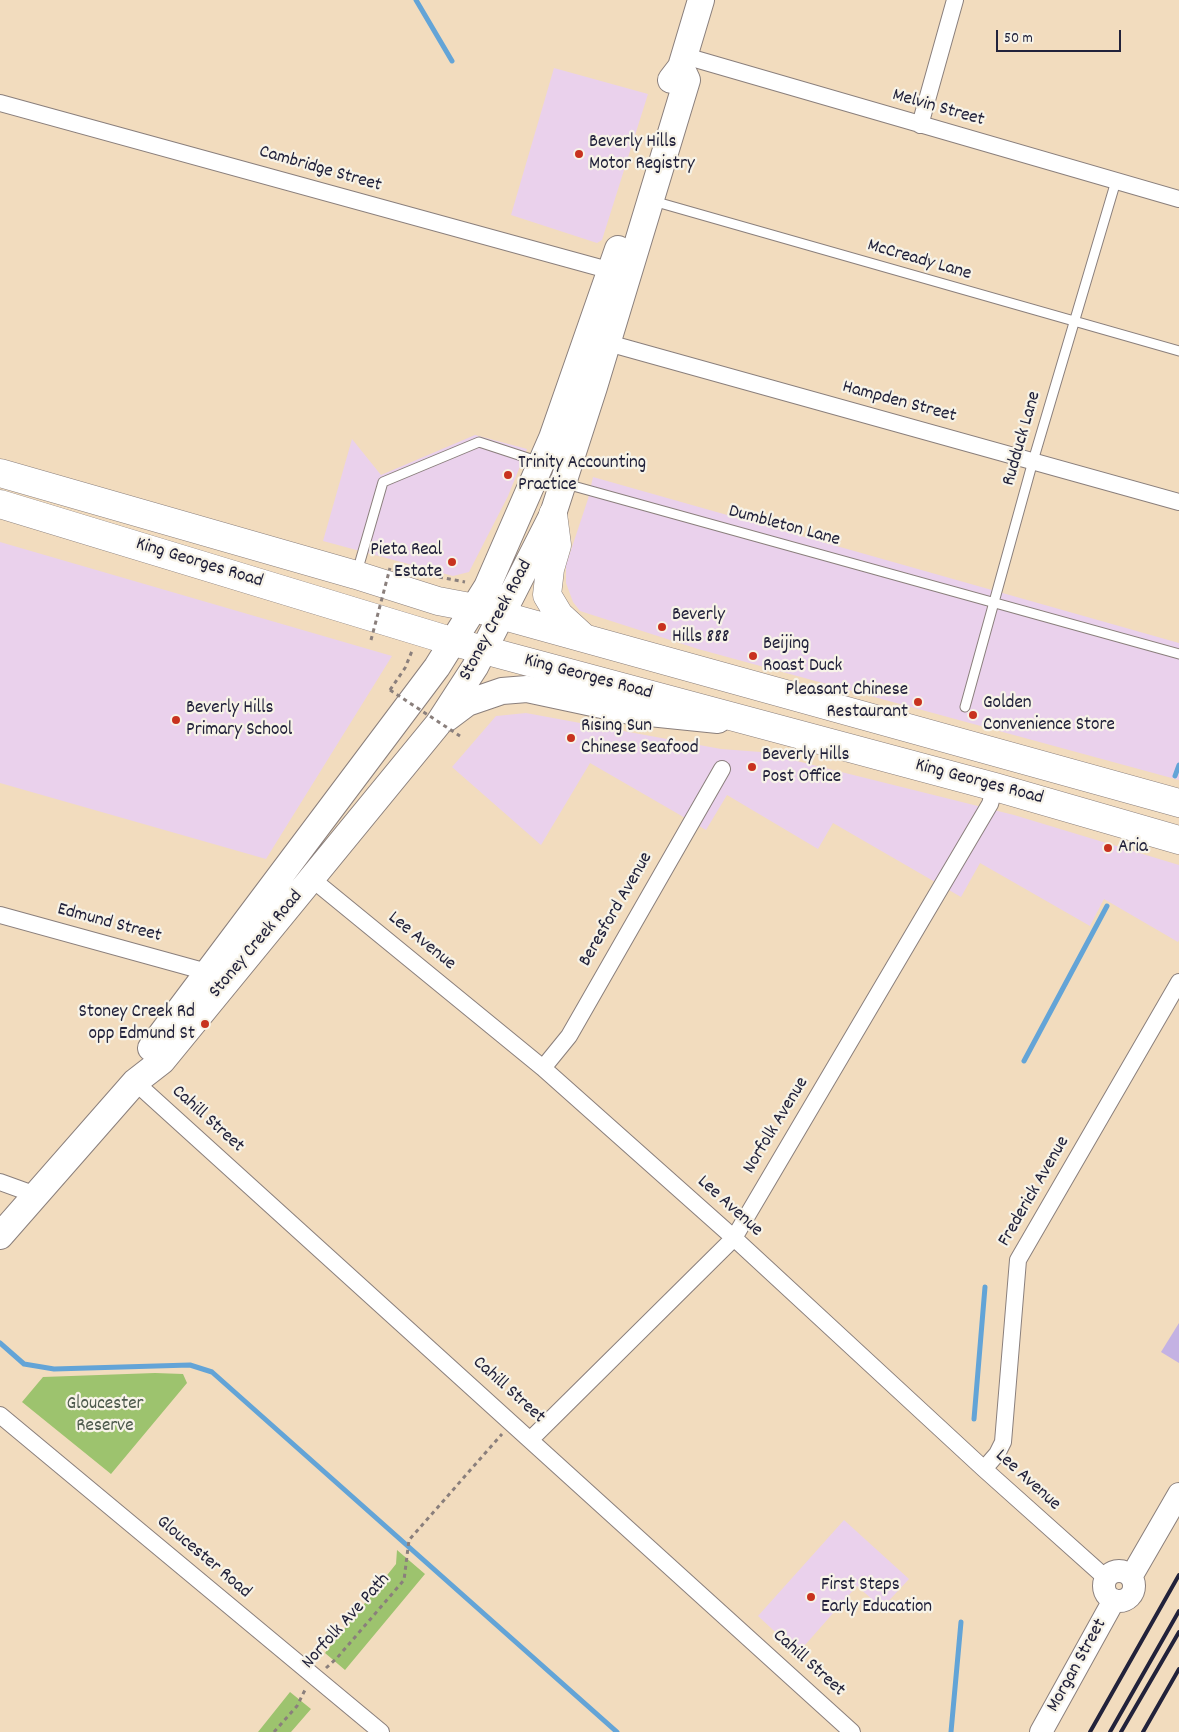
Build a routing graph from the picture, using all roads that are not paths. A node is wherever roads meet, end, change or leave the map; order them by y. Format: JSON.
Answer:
{"nodes":[{"id":1,"x":701,"y":0,"type":"edge"},
{"id":2,"x":955,"y":0,"type":"edge"},
{"id":3,"x":683,"y":62,"type":"junction"},
{"id":4,"x":0,"y":103,"type":"edge"},
{"id":5,"x":920,"y":125,"type":"junction"},
{"id":6,"x":1116,"y":181,"type":"junction"},
{"id":7,"x":1179,"y":199,"type":"edge"},
{"id":8,"x":651,"y":201,"type":"junction"},
{"id":9,"x":619,"y":274,"type":"junction"},
{"id":10,"x":1074,"y":322,"type":"junction"},
{"id":11,"x":608,"y":343,"type":"junction"},
{"id":12,"x":1179,"y":351,"type":"edge"},
{"id":13,"x":1033,"y":461,"type":"junction"},
{"id":14,"x":542,"y":463,"type":"junction"},
{"id":15,"x":0,"y":473,"type":"edge"},
{"id":16,"x":563,"y":483,"type":"junction"},
{"id":17,"x":1179,"y":502,"type":"edge"},
{"id":18,"x":0,"y":504,"type":"edge"},
{"id":19,"x":553,"y":514,"type":"junction"},
{"id":20,"x":356,"y":574,"type":"junction"},
{"id":21,"x":995,"y":602,"type":"junction"},
{"id":22,"x":474,"y":608,"type":"junction"},
{"id":23,"x":502,"y":617,"type":"junction"},
{"id":24,"x":586,"y":640,"type":"junction"},
{"id":25,"x":454,"y":642,"type":"junction"},
{"id":26,"x":485,"y":650,"type":"junction"},
{"id":27,"x":1179,"y":654,"type":"edge"},
{"id":28,"x":966,"y":707,"type":"dead end"},
{"id":29,"x":752,"y":721,"type":"junction"},
{"id":30,"x":449,"y":730,"type":"junction"},
{"id":31,"x":722,"y":769,"type":"dead end"},
{"id":32,"x":995,"y":787,"type":"junction"},
{"id":33,"x":1179,"y":802,"type":"edge"},
{"id":34,"x":1179,"y":840,"type":"edge"},
{"id":35,"x":312,"y":880,"type":"junction"},
{"id":36,"x":0,"y":915,"type":"edge"},
{"id":37,"x":207,"y":972,"type":"junction"},
{"id":38,"x":1179,"y":982,"type":"edge"},
{"id":39,"x":543,"y":1068,"type":"junction"},
{"id":40,"x":135,"y":1082,"type":"junction"},
{"id":41,"x":0,"y":1182,"type":"edge"},
{"id":42,"x":36,"y":1195,"type":"junction"},
{"id":43,"x":0,"y":1236,"type":"edge"},
{"id":44,"x":734,"y":1238,"type":"junction"},
{"id":45,"x":0,"y":1415,"type":"edge"},
{"id":46,"x":531,"y":1439,"type":"junction"},
{"id":47,"x":984,"y":1469,"type":"junction"},
{"id":48,"x":1179,"y":1494,"type":"edge"},
{"id":49,"x":1130,"y":1577,"type":"junction"},
{"id":50,"x":1107,"y":1579,"type":"junction"},
{"id":51,"x":1114,"y":1600,"type":"junction"},
{"id":52,"x":381,"y":1732,"type":"edge"},
{"id":53,"x":852,"y":1732,"type":"edge"},
{"id":54,"x":1041,"y":1732,"type":"edge"}],
"edges":[{"from":1,"to":3,"type":"main road","name":"Stoney Creek Road"},
{"from":2,"to":5,"type":"street"},
{"from":3,"to":5,"type":"street","name":"Melvin Street"},
{"from":3,"to":8,"type":"main road","name":"Stoney Creek Road"},
{"from":3,"to":9,"type":"main road","name":"Stoney Creek Road"},
{"from":4,"to":9,"type":"street","name":"Cambridge Street"},
{"from":5,"to":6,"type":"street","name":"Melvin Street"},
{"from":6,"to":7,"type":"street","name":"Melvin Street"},
{"from":6,"to":10,"type":"lane","name":"Rudduck Lane"},
{"from":8,"to":9,"type":"main road","name":"Stoney Creek Road"},
{"from":8,"to":10,"type":"lane","name":"McCready Lane"},
{"from":9,"to":11,"type":"main road","name":"Stoney Creek Road"},
{"from":9,"to":14,"type":"main road","name":"Stoney Creek Road"},
{"from":10,"to":12,"type":"lane","name":"McCready Lane"},
{"from":10,"to":13,"type":"lane","name":"Rudduck Lane"},
{"from":11,"to":13,"type":"street","name":"Hampden Street"},
{"from":11,"to":16,"type":"main road","name":"Stoney Creek Road"},
{"from":13,"to":17,"type":"street","name":"Hampden Street"},
{"from":13,"to":21,"type":"lane","name":"Rudduck Lane"},
{"from":14,"to":20,"type":"lane"},
{"from":14,"to":22,"type":"main road","name":"Stoney Creek Road"},
{"from":15,"to":20,"type":"highway","name":"King Georges Road"},
{"from":16,"to":19,"type":"main road","name":"Stoney Creek Road"},
{"from":16,"to":21,"type":"lane","name":"Dumbleton Lane"},
{"from":18,"to":25,"type":"highway","name":"King Georges Road"},
{"from":19,"to":23,"type":"main road","name":"Stoney Creek Road"},
{"from":19,"to":24,"type":"highway"},
{"from":20,"to":22,"type":"highway","name":"King Georges Road"},
{"from":21,"to":27,"type":"lane","name":"Dumbleton Lane"},
{"from":21,"to":28,"type":"lane","name":"Rudduck Lane"},
{"from":22,"to":23,"type":"highway","name":"King Georges Road"},
{"from":22,"to":25,"type":"main road","name":"Stoney Creek Road"},
{"from":23,"to":24,"type":"highway","name":"King Georges Road"},
{"from":23,"to":26,"type":"main road","name":"Stoney Creek Road"},
{"from":24,"to":33,"type":"highway","name":"King Georges Road"},
{"from":25,"to":26,"type":"highway","name":"King Georges Road"},
{"from":25,"to":37,"type":"main road","name":"Stoney Creek Road"},
{"from":26,"to":29,"type":"highway","name":"King Georges Road"},
{"from":26,"to":30,"type":"main road","name":"Stoney Creek Road"},
{"from":29,"to":30,"type":"main road"},
{"from":29,"to":32,"type":"highway","name":"King Georges Road"},
{"from":30,"to":35,"type":"main road","name":"Stoney Creek Road"},
{"from":31,"to":39,"type":"street","name":"Beresford Avenue"},
{"from":32,"to":34,"type":"highway","name":"King Georges Road"},
{"from":32,"to":44,"type":"street","name":"Norfolk Avenue"},
{"from":35,"to":39,"type":"street","name":"Lee Avenue"},
{"from":35,"to":40,"type":"main road","name":"Stoney Creek Road"},
{"from":36,"to":37,"type":"street","name":"Edmund Street"},
{"from":37,"to":40,"type":"main road","name":"Stoney Creek Road"},
{"from":38,"to":47,"type":"street","name":"Frederick Avenue"},
{"from":39,"to":44,"type":"street","name":"Lee Avenue"},
{"from":40,"to":42,"type":"main road","name":"Stoney Creek Road"},
{"from":40,"to":46,"type":"street","name":"Cahill Street"},
{"from":41,"to":42,"type":"street"},
{"from":42,"to":43,"type":"main road","name":"Stoney Creek Road"},
{"from":44,"to":46,"type":"street","name":"Norfolk Avenue"},
{"from":44,"to":47,"type":"street","name":"Lee Avenue"},
{"from":45,"to":52,"type":"street","name":"Gloucester Road"},
{"from":46,"to":53,"type":"street","name":"Cahill Street"},
{"from":47,"to":50,"type":"street","name":"Lee Avenue"},
{"from":48,"to":49,"type":"street"},
{"from":49,"to":50,"type":"street"},
{"from":49,"to":51,"type":"street"},
{"from":50,"to":51,"type":"street"},
{"from":51,"to":54,"type":"street","name":"Morgan Street"}]}
